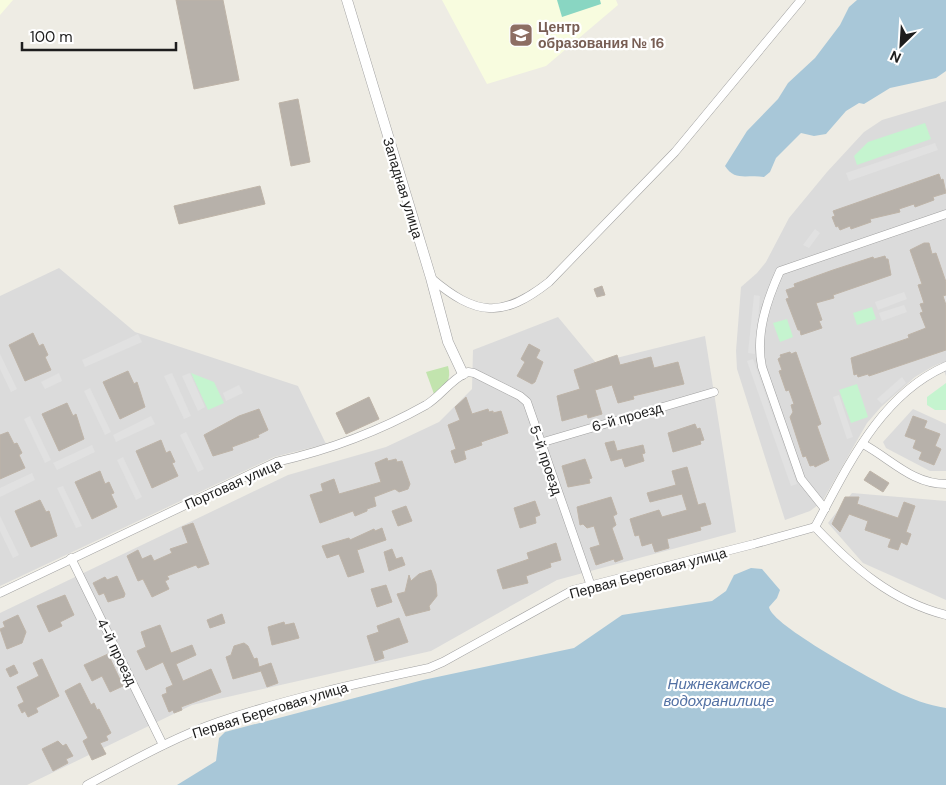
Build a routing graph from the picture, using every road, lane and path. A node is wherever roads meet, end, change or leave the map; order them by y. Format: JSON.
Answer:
{"nodes":[{"id":1,"x":347,"y":0,"type":"edge"},
{"id":2,"x":801,"y":0,"type":"edge"},
{"id":3,"x":946,"y":214,"type":"edge"},
{"id":4,"x":431,"y":278,"type":"junction"},
{"id":5,"x":946,"y":366,"type":"edge"},
{"id":6,"x":463,"y":374,"type":"junction"},
{"id":7,"x":714,"y":392,"type":"dead end"},
{"id":8,"x":540,"y":443,"type":"junction"},
{"id":9,"x":863,"y":444,"type":"junction"},
{"id":10,"x":946,"y":484,"type":"edge"},
{"id":11,"x":825,"y":509,"type":"junction"},
{"id":12,"x":816,"y":526,"type":"junction"},
{"id":13,"x":71,"y":558,"type":"junction"},
{"id":14,"x":591,"y":586,"type":"junction"},
{"id":15,"x":0,"y":592,"type":"edge"},
{"id":16,"x":946,"y":615,"type":"edge"},
{"id":17,"x":163,"y":745,"type":"junction"},
{"id":18,"x":87,"y":785,"type":"edge"}],
"edges":[{"from":1,"to":4,"type":"street","name":"Западная улица"},
{"from":2,"to":4,"type":"street"},
{"from":3,"to":11,"type":"street"},
{"from":4,"to":6,"type":"street","name":"Западная улица"},
{"from":5,"to":9,"type":"street"},
{"from":6,"to":8,"type":"street","name":"5-й проезд"},
{"from":6,"to":13,"type":"street","name":"Портовая улица"},
{"from":7,"to":8,"type":"street","name":"6-й проезд"},
{"from":8,"to":14,"type":"street","name":"5-й проезд"},
{"from":9,"to":10,"type":"street"},
{"from":9,"to":11,"type":"street"},
{"from":11,"to":12,"type":"street"},
{"from":12,"to":14,"type":"street","name":"Первая Береговая улица"},
{"from":12,"to":16,"type":"street"},
{"from":13,"to":15,"type":"street","name":"Портовая улица"},
{"from":13,"to":17,"type":"street","name":"4-й проезд"},
{"from":14,"to":17,"type":"street","name":"Первая Береговая улица"},
{"from":17,"to":18,"type":"street","name":"Первая Береговая улица"}]}
